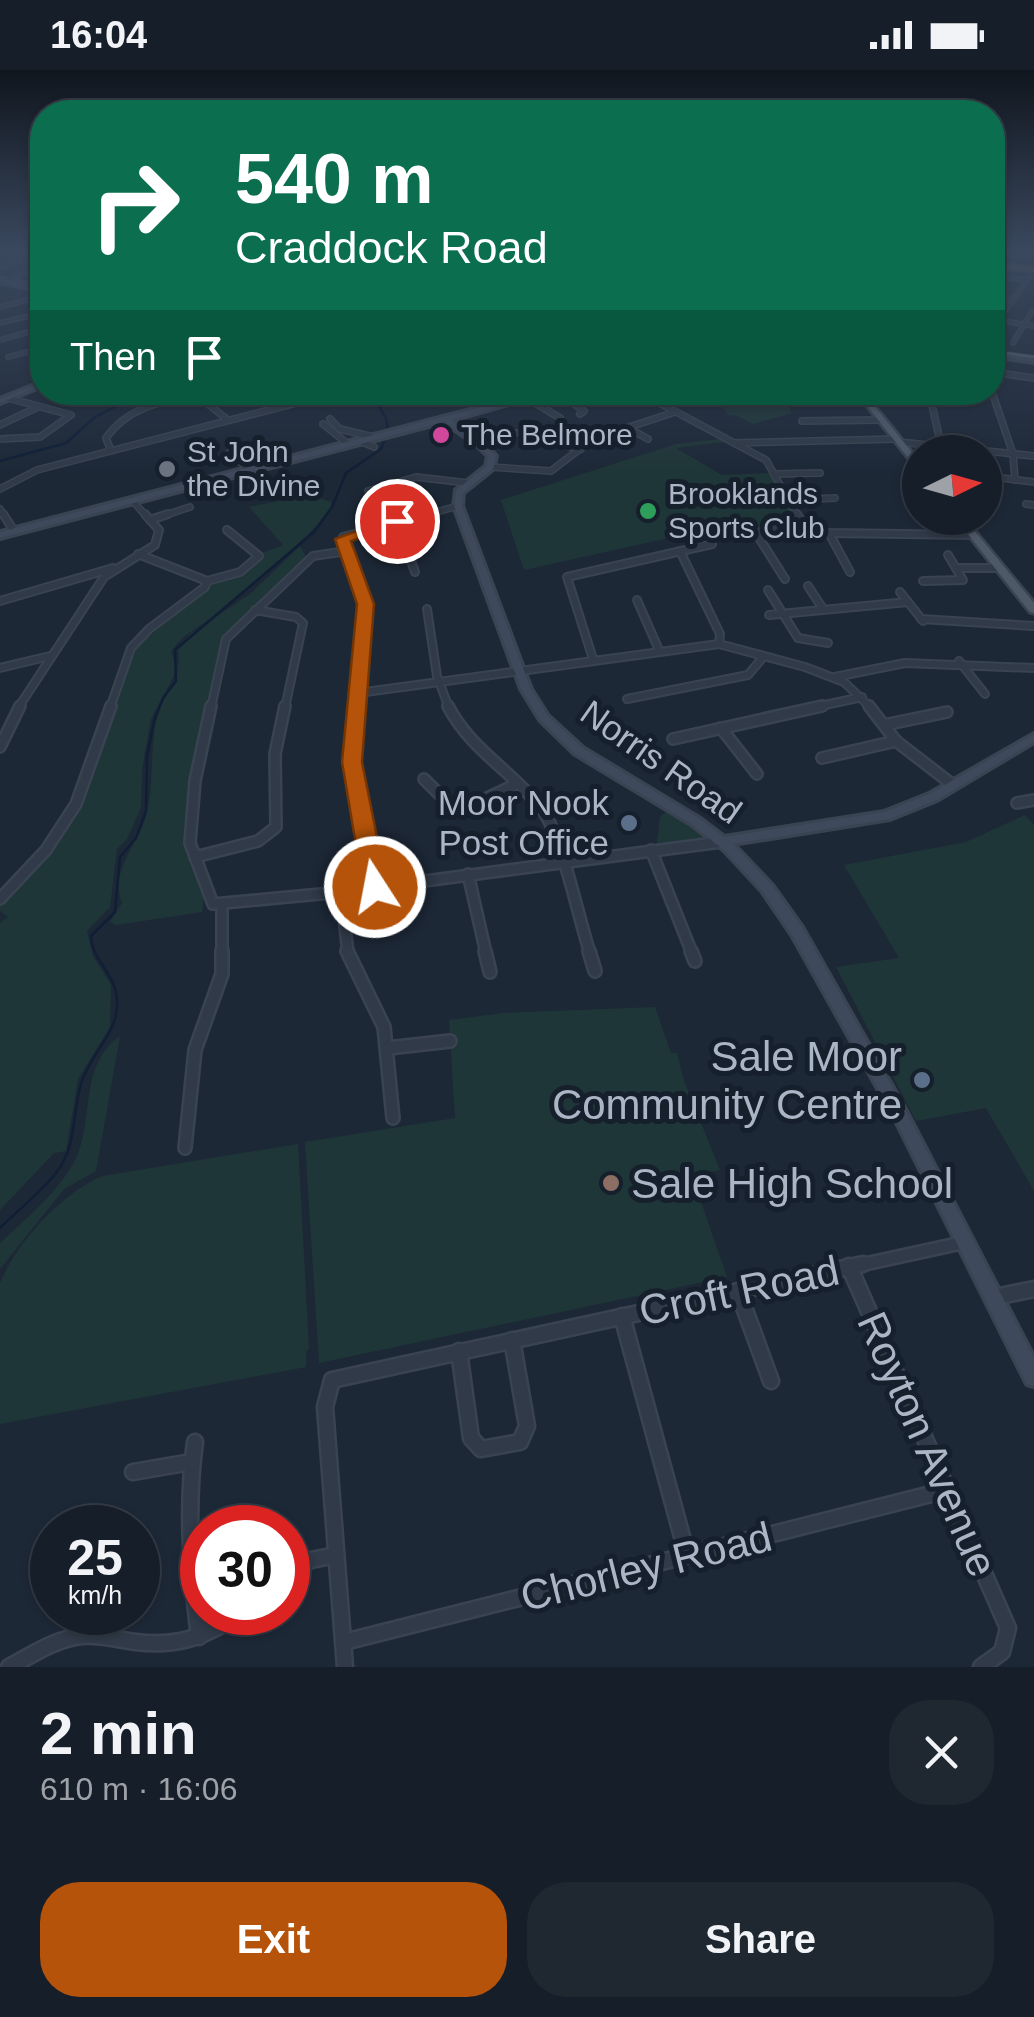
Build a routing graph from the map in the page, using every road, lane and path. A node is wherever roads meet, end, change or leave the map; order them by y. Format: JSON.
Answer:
{"nodes":[{"id":1,"x":1026,"y":324,"type":"joint"},
{"id":2,"x":1034,"y":326,"type":"edge"},
{"id":3,"x":30,"y":329,"type":"edge"},
{"id":4,"x":0,"y":340,"type":"edge"},
{"id":5,"x":1014,"y":342,"type":"dead end"},
{"id":6,"x":30,"y":352,"type":"edge"},
{"id":7,"x":1005,"y":356,"type":"edge"},
{"id":8,"x":8,"y":357,"type":"dead end"},
{"id":9,"x":1034,"y":360,"type":"edge"},
{"id":10,"x":1005,"y":374,"type":"edge"},
{"id":11,"x":1034,"y":378,"type":"edge"},
{"id":12,"x":30,"y":389,"type":"edge"},
{"id":13,"x":4,"y":400,"type":"edge"},
{"id":14,"x":159,"y":405,"type":"edge"},
{"id":15,"x":209,"y":405,"type":"edge"},
{"id":16,"x":288,"y":405,"type":"edge"},
{"id":17,"x":500,"y":405,"type":"edge"},
{"id":18,"x":539,"y":405,"type":"edge"},
{"id":19,"x":576,"y":405,"type":"edge"},
{"id":20,"x":662,"y":405,"type":"edge"},
{"id":21,"x":869,"y":405,"type":"edge"},
{"id":22,"x":932,"y":405,"type":"edge"},
{"id":23,"x":996,"y":405,"type":"edge"},
{"id":24,"x":38,"y":407,"type":"junction"},
{"id":25,"x":675,"y":412,"type":"junction"},
{"id":26,"x":580,"y":414,"type":"dead end"},
{"id":27,"x":560,"y":418,"type":"dead end"},
{"id":28,"x":330,"y":419,"type":"dead end"},
{"id":29,"x":445,"y":419,"type":"junction"},
{"id":30,"x":228,"y":420,"type":"junction"},
{"id":31,"x":880,"y":420,"type":"junction"},
{"id":32,"x":802,"y":421,"type":"dead end"},
{"id":33,"x":323,"y":424,"type":"dead end"},
{"id":34,"x":0,"y":426,"type":"edge"},
{"id":35,"x":628,"y":428,"type":"junction"},
{"id":36,"x":516,"y":433,"type":"dead end"},
{"id":37,"x":939,"y":435,"type":"edge"},
{"id":38,"x":0,"y":439,"type":"edge"},
{"id":39,"x":648,"y":439,"type":"dead end"},
{"id":40,"x":375,"y":440,"type":"junction"},
{"id":41,"x":898,"y":440,"type":"junction"},
{"id":42,"x":902,"y":440,"type":"edge"},
{"id":43,"x":552,"y":442,"type":"dead end"},
{"id":44,"x":105,"y":443,"type":"junction"},
{"id":45,"x":480,"y":443,"type":"junction"},
{"id":46,"x":733,"y":443,"type":"junction"},
{"id":47,"x":348,"y":444,"type":"junction"},
{"id":48,"x":902,"y":445,"type":"edge"},
{"id":49,"x":580,"y":449,"type":"junction"},
{"id":50,"x":110,"y":451,"type":"junction"},
{"id":51,"x":229,"y":453,"type":"dead end"},
{"id":52,"x":1002,"y":453,"type":"edge"},
{"id":53,"x":1012,"y":454,"type":"junction"},
{"id":54,"x":1034,"y":456,"type":"edge"},
{"id":55,"x":86,"y":457,"type":"junction"},
{"id":56,"x":490,"y":467,"type":"junction"},
{"id":57,"x":249,"y":469,"type":"junction"},
{"id":58,"x":820,"y":473,"type":"dead end"},
{"id":59,"x":774,"y":474,"type":"junction"},
{"id":60,"x":1002,"y":478,"type":"edge"},
{"id":61,"x":1016,"y":480,"type":"junction"},
{"id":62,"x":1034,"y":482,"type":"edge"},
{"id":63,"x":468,"y":483,"type":"junction"},
{"id":64,"x":0,"y":489,"type":"edge"},
{"id":65,"x":368,"y":491,"type":"dead end"},
{"id":66,"x":835,"y":498,"type":"dead end"},
{"id":67,"x":132,"y":500,"type":"junction"},
{"id":68,"x":789,"y":500,"type":"junction"},
{"id":69,"x":190,"y":506,"type":"dead end"},
{"id":70,"x":458,"y":506,"type":"junction"},
{"id":71,"x":0,"y":509,"type":"edge"},
{"id":72,"x":150,"y":520,"type":"junction"},
{"id":73,"x":397,"y":521,"type":"junction"},
{"id":74,"x":227,"y":530,"type":"dead end"},
{"id":75,"x":14,"y":532,"type":"junction"},
{"id":76,"x":807,"y":532,"type":"junction"},
{"id":77,"x":829,"y":533,"type":"junction"},
{"id":78,"x":902,"y":534,"type":"edge"},
{"id":79,"x":0,"y":535,"type":"edge"},
{"id":80,"x":975,"y":535,"type":"edge"},
{"id":81,"x":712,"y":544,"type":"dead end"},
{"id":82,"x":347,"y":550,"type":"junction"},
{"id":83,"x":680,"y":551,"type":"junction"},
{"id":84,"x":138,"y":554,"type":"junction"},
{"id":85,"x":948,"y":555,"type":"dead end"},
{"id":86,"x":113,"y":568,"type":"junction"},
{"id":87,"x":956,"y":568,"type":"junction"},
{"id":88,"x":1001,"y":568,"type":"junction"},
{"id":89,"x":415,"y":572,"type":"dead end"},
{"id":90,"x":851,"y":572,"type":"dead end"},
{"id":91,"x":785,"y":580,"type":"dead end"},
{"id":92,"x":206,"y":581,"type":"junction"},
{"id":93,"x":923,"y":581,"type":"dead end"},
{"id":94,"x":808,"y":586,"type":"dead end"},
{"id":95,"x":768,"y":590,"type":"dead end"},
{"id":96,"x":900,"y":592,"type":"dead end"},
{"id":97,"x":637,"y":600,"type":"dead end"},
{"id":98,"x":0,"y":601,"type":"edge"},
{"id":99,"x":908,"y":602,"type":"junction"},
{"id":100,"x":426,"y":609,"type":"dead end"},
{"id":101,"x":823,"y":609,"type":"junction"},
{"id":102,"x":255,"y":610,"type":"junction"},
{"id":103,"x":1034,"y":610,"type":"edge"},
{"id":104,"x":782,"y":613,"type":"junction"},
{"id":105,"x":769,"y":614,"type":"dead end"},
{"id":106,"x":1034,"y":626,"type":"edge"},
{"id":107,"x":828,"y":643,"type":"dead end"},
{"id":108,"x":719,"y":644,"type":"junction"},
{"id":109,"x":659,"y":650,"type":"junction"},
{"id":110,"x":50,"y":656,"type":"junction"},
{"id":111,"x":764,"y":656,"type":"junction"},
{"id":112,"x":593,"y":659,"type":"junction"},
{"id":113,"x":958,"y":661,"type":"junction"},
{"id":114,"x":0,"y":668,"type":"edge"},
{"id":115,"x":1030,"y":668,"type":"edge"},
{"id":116,"x":519,"y":670,"type":"junction"},
{"id":117,"x":835,"y":677,"type":"junction"},
{"id":118,"x":1034,"y":678,"type":"edge"},
{"id":119,"x":438,"y":681,"type":"junction"},
{"id":120,"x":358,"y":693,"type":"junction"},
{"id":121,"x":985,"y":694,"type":"dead end"},
{"id":122,"x":862,"y":696,"type":"junction"},
{"id":123,"x":627,"y":699,"type":"dead end"},
{"id":124,"x":947,"y":712,"type":"dead end"},
{"id":125,"x":11,"y":719,"type":"junction"},
{"id":126,"x":0,"y":720,"type":"edge"},
{"id":127,"x":884,"y":724,"type":"junction"},
{"id":128,"x":721,"y":728,"type":"junction"},
{"id":129,"x":1034,"y":737,"type":"edge"},
{"id":130,"x":673,"y":739,"type":"dead end"},
{"id":131,"x":896,"y":742,"type":"junction"},
{"id":132,"x":0,"y":748,"type":"edge"},
{"id":133,"x":822,"y":758,"type":"dead end"},
{"id":134,"x":757,"y":774,"type":"dead end"},
{"id":135,"x":424,"y":778,"type":"dead end"},
{"id":136,"x":517,"y":784,"type":"junction"},
{"id":137,"x":953,"y":784,"type":"junction"},
{"id":138,"x":1034,"y":800,"type":"edge"},
{"id":139,"x":1017,"y":803,"type":"dead end"},
{"id":140,"x":721,"y":842,"type":"junction"},
{"id":141,"x":652,"y":850,"type":"junction"},
{"id":142,"x":195,"y":857,"type":"junction"},
{"id":143,"x":562,"y":862,"type":"junction"},
{"id":144,"x":468,"y":874,"type":"junction"},
{"id":145,"x":375,"y":887,"type":"junction"},
{"id":146,"x":341,"y":892,"type":"junction"},
{"id":147,"x":0,"y":899,"type":"edge"},
{"id":148,"x":222,"y":904,"type":"junction"},
{"id":149,"x":695,"y":962,"type":"dead end"},
{"id":150,"x":595,"y":971,"type":"dead end"},
{"id":151,"x":490,"y":972,"type":"dead end"},
{"id":152,"x":450,"y":1040,"type":"dead end"},
{"id":153,"x":388,"y":1048,"type":"junction"},
{"id":154,"x":393,"y":1118,"type":"dead end"},
{"id":155,"x":185,"y":1148,"type":"dead end"},
{"id":156,"x":966,"y":1242,"type":"junction"},
{"id":157,"x":849,"y":1266,"type":"junction"},
{"id":158,"x":1034,"y":1288,"type":"edge"},
{"id":159,"x":738,"y":1290,"type":"junction"},
{"id":160,"x":995,"y":1297,"type":"junction"},
{"id":161,"x":622,"y":1316,"type":"junction"},
{"id":162,"x":512,"y":1340,"type":"junction"},
{"id":163,"x":458,"y":1351,"type":"junction"},
{"id":164,"x":1034,"y":1377,"type":"edge"},
{"id":165,"x":772,"y":1384,"type":"dead end"},
{"id":166,"x":194,"y":1442,"type":"dead end"},
{"id":167,"x":191,"y":1462,"type":"junction"},
{"id":168,"x":132,"y":1472,"type":"dead end"},
{"id":169,"x":948,"y":1490,"type":"junction"},
{"id":170,"x":336,"y":1554,"type":"junction"},
{"id":171,"x":687,"y":1555,"type":"junction"},
{"id":172,"x":310,"y":1561,"type":"edge"},
{"id":173,"x":205,"y":1635,"type":"edge"},
{"id":174,"x":199,"y":1637,"type":"junction"},
{"id":175,"x":344,"y":1642,"type":"junction"},
{"id":176,"x":9,"y":1667,"type":"edge"},
{"id":177,"x":346,"y":1667,"type":"edge"},
{"id":178,"x":981,"y":1667,"type":"edge"}],
"edges":[{"from":1,"to":2,"type":"street"},
{"from":1,"to":5,"type":"street"},
{"from":3,"to":4,"type":"street"},
{"from":6,"to":8,"type":"street"},
{"from":7,"to":9,"type":"street"},
{"from":10,"to":11,"type":"street"},
{"from":12,"to":13,"type":"street"},
{"from":13,"to":24,"type":"street"},
{"from":14,"to":44,"type":"street"},
{"from":15,"to":30,"type":"street"},
{"from":16,"to":30,"type":"street"},
{"from":17,"to":29,"type":"street"},
{"from":18,"to":27,"type":"street"},
{"from":19,"to":26,"type":"street"},
{"from":20,"to":25,"type":"street"},
{"from":21,"to":31,"type":"main road"},
{"from":22,"to":37,"type":"street"},
{"from":23,"to":53,"type":"street"},
{"from":24,"to":34,"type":"street"},
{"from":24,"to":38,"type":"street"},
{"from":25,"to":35,"type":"street"},
{"from":25,"to":46,"type":"street"},
{"from":28,"to":40,"type":"street"},
{"from":29,"to":40,"type":"street"},
{"from":29,"to":45,"type":"street"},
{"from":30,"to":50,"type":"street"},
{"from":31,"to":32,"type":"street"},
{"from":31,"to":41,"type":"main road"},
{"from":33,"to":47,"type":"street"},
{"from":35,"to":39,"type":"street"},
{"from":35,"to":49,"type":"street"},
{"from":36,"to":45,"type":"street"},
{"from":40,"to":47,"type":"street"},
{"from":41,"to":42,"type":"street"},
{"from":41,"to":46,"type":"street"},
{"from":41,"to":48,"type":"main road"},
{"from":43,"to":49,"type":"street"},
{"from":44,"to":50,"type":"street"},
{"from":44,"to":55,"type":"street"},
{"from":45,"to":56,"type":"street"},
{"from":46,"to":59,"type":"street"},
{"from":47,"to":57,"type":"street"},
{"from":49,"to":56,"type":"street"},
{"from":50,"to":55,"type":"street"},
{"from":51,"to":57,"type":"street"},
{"from":52,"to":53,"type":"street"},
{"from":53,"to":54,"type":"street"},
{"from":53,"to":61,"type":"street"},
{"from":55,"to":64,"type":"street"},
{"from":56,"to":63,"type":"street"},
{"from":57,"to":67,"type":"street"},
{"from":58,"to":59,"type":"street"},
{"from":59,"to":68,"type":"street"},
{"from":60,"to":61,"type":"street"},
{"from":61,"to":62,"type":"street"},
{"from":63,"to":65,"type":"street"},
{"from":63,"to":70,"type":"street"},
{"from":66,"to":68,"type":"street"},
{"from":67,"to":72,"type":"street"},
{"from":67,"to":75,"type":"street"},
{"from":68,"to":76,"type":"street"},
{"from":69,"to":72,"type":"street"},
{"from":70,"to":73,"type":"street"},
{"from":70,"to":116,"type":"street","name":"Norris Road"},
{"from":71,"to":75,"type":"street"},
{"from":72,"to":84,"type":"street"},
{"from":73,"to":82,"type":"street"},
{"from":73,"to":89,"type":"street"},
{"from":74,"to":92,"type":"street"},
{"from":75,"to":79,"type":"street"},
{"from":76,"to":77,"type":"street"},
{"from":76,"to":91,"type":"street"},
{"from":77,"to":78,"type":"street"},
{"from":77,"to":90,"type":"street"},
{"from":80,"to":88,"type":"main road"},
{"from":81,"to":83,"type":"street"},
{"from":82,"to":102,"type":"street"},
{"from":82,"to":120,"type":"street"},
{"from":83,"to":108,"type":"street"},
{"from":83,"to":112,"type":"street"},
{"from":84,"to":86,"type":"street"},
{"from":84,"to":92,"type":"street"},
{"from":85,"to":87,"type":"street"},
{"from":86,"to":98,"type":"street"},
{"from":86,"to":110,"type":"street"},
{"from":87,"to":88,"type":"street"},
{"from":87,"to":93,"type":"street"},
{"from":88,"to":103,"type":"main road"},
{"from":92,"to":147,"type":"street"},
{"from":94,"to":101,"type":"street"},
{"from":95,"to":104,"type":"street"},
{"from":96,"to":99,"type":"street"},
{"from":97,"to":109,"type":"street"},
{"from":99,"to":101,"type":"street"},
{"from":99,"to":106,"type":"street"},
{"from":100,"to":119,"type":"street"},
{"from":101,"to":104,"type":"street"},
{"from":102,"to":142,"type":"street"},
{"from":102,"to":142,"type":"street"},
{"from":104,"to":105,"type":"street"},
{"from":104,"to":107,"type":"street"},
{"from":108,"to":109,"type":"street"},
{"from":108,"to":111,"type":"street"},
{"from":109,"to":112,"type":"street"},
{"from":110,"to":114,"type":"street"},
{"from":110,"to":125,"type":"street"},
{"from":111,"to":117,"type":"street"},
{"from":111,"to":123,"type":"street"},
{"from":112,"to":116,"type":"street"},
{"from":113,"to":115,"type":"street"},
{"from":113,"to":117,"type":"street"},
{"from":113,"to":121,"type":"street"},
{"from":115,"to":118,"type":"street"},
{"from":116,"to":119,"type":"street"},
{"from":116,"to":140,"type":"street","name":"Norris Road"},
{"from":117,"to":122,"type":"street"},
{"from":119,"to":120,"type":"street"},
{"from":119,"to":136,"type":"street"},
{"from":120,"to":145,"type":"street"},
{"from":122,"to":127,"type":"street"},
{"from":122,"to":128,"type":"street"},
{"from":124,"to":127,"type":"street"},
{"from":125,"to":126,"type":"street"},
{"from":125,"to":132,"type":"street"},
{"from":127,"to":131,"type":"street"},
{"from":128,"to":130,"type":"street"},
{"from":128,"to":134,"type":"street"},
{"from":129,"to":137,"type":"street"},
{"from":131,"to":133,"type":"street"},
{"from":131,"to":137,"type":"street"},
{"from":135,"to":136,"type":"street"},
{"from":136,"to":143,"type":"street"},
{"from":137,"to":140,"type":"street"},
{"from":138,"to":139,"type":"street"},
{"from":140,"to":141,"type":"street"},
{"from":140,"to":156,"type":"street","name":"Norris Road"},
{"from":141,"to":143,"type":"street"},
{"from":141,"to":149,"type":"street"},
{"from":142,"to":148,"type":"street"},
{"from":143,"to":144,"type":"street"},
{"from":143,"to":150,"type":"street"},
{"from":144,"to":145,"type":"street"},
{"from":144,"to":151,"type":"street"},
{"from":145,"to":146,"type":"street"},
{"from":146,"to":148,"type":"street"},
{"from":146,"to":153,"type":"street"},
{"from":148,"to":155,"type":"street"},
{"from":152,"to":153,"type":"street"},
{"from":153,"to":154,"type":"street"},
{"from":156,"to":157,"type":"street","name":"Croft Road"},
{"from":156,"to":160,"type":"street","name":"Norris Road"},
{"from":157,"to":159,"type":"street","name":"Croft Road"},
{"from":157,"to":169,"type":"street","name":"Royton Avenue"},
{"from":158,"to":160,"type":"street"},
{"from":159,"to":161,"type":"street","name":"Croft Road"},
{"from":159,"to":165,"type":"street"},
{"from":160,"to":164,"type":"street","name":"Norris Road"},
{"from":161,"to":162,"type":"street","name":"Croft Road"},
{"from":161,"to":171,"type":"street"},
{"from":162,"to":163,"type":"street","name":"Croft Road"},
{"from":162,"to":163,"type":"street"},
{"from":163,"to":170,"type":"street","name":"Croft Road"},
{"from":166,"to":167,"type":"street"},
{"from":167,"to":168,"type":"street"},
{"from":167,"to":174,"type":"street"},
{"from":169,"to":171,"type":"street","name":"Chorley Road"},
{"from":169,"to":178,"type":"street","name":"Royton Avenue"},
{"from":170,"to":172,"type":"street"},
{"from":170,"to":175,"type":"street"},
{"from":171,"to":175,"type":"street","name":"Chorley Road"},
{"from":173,"to":174,"type":"street"},
{"from":174,"to":176,"type":"street"},
{"from":175,"to":177,"type":"street"}]}
